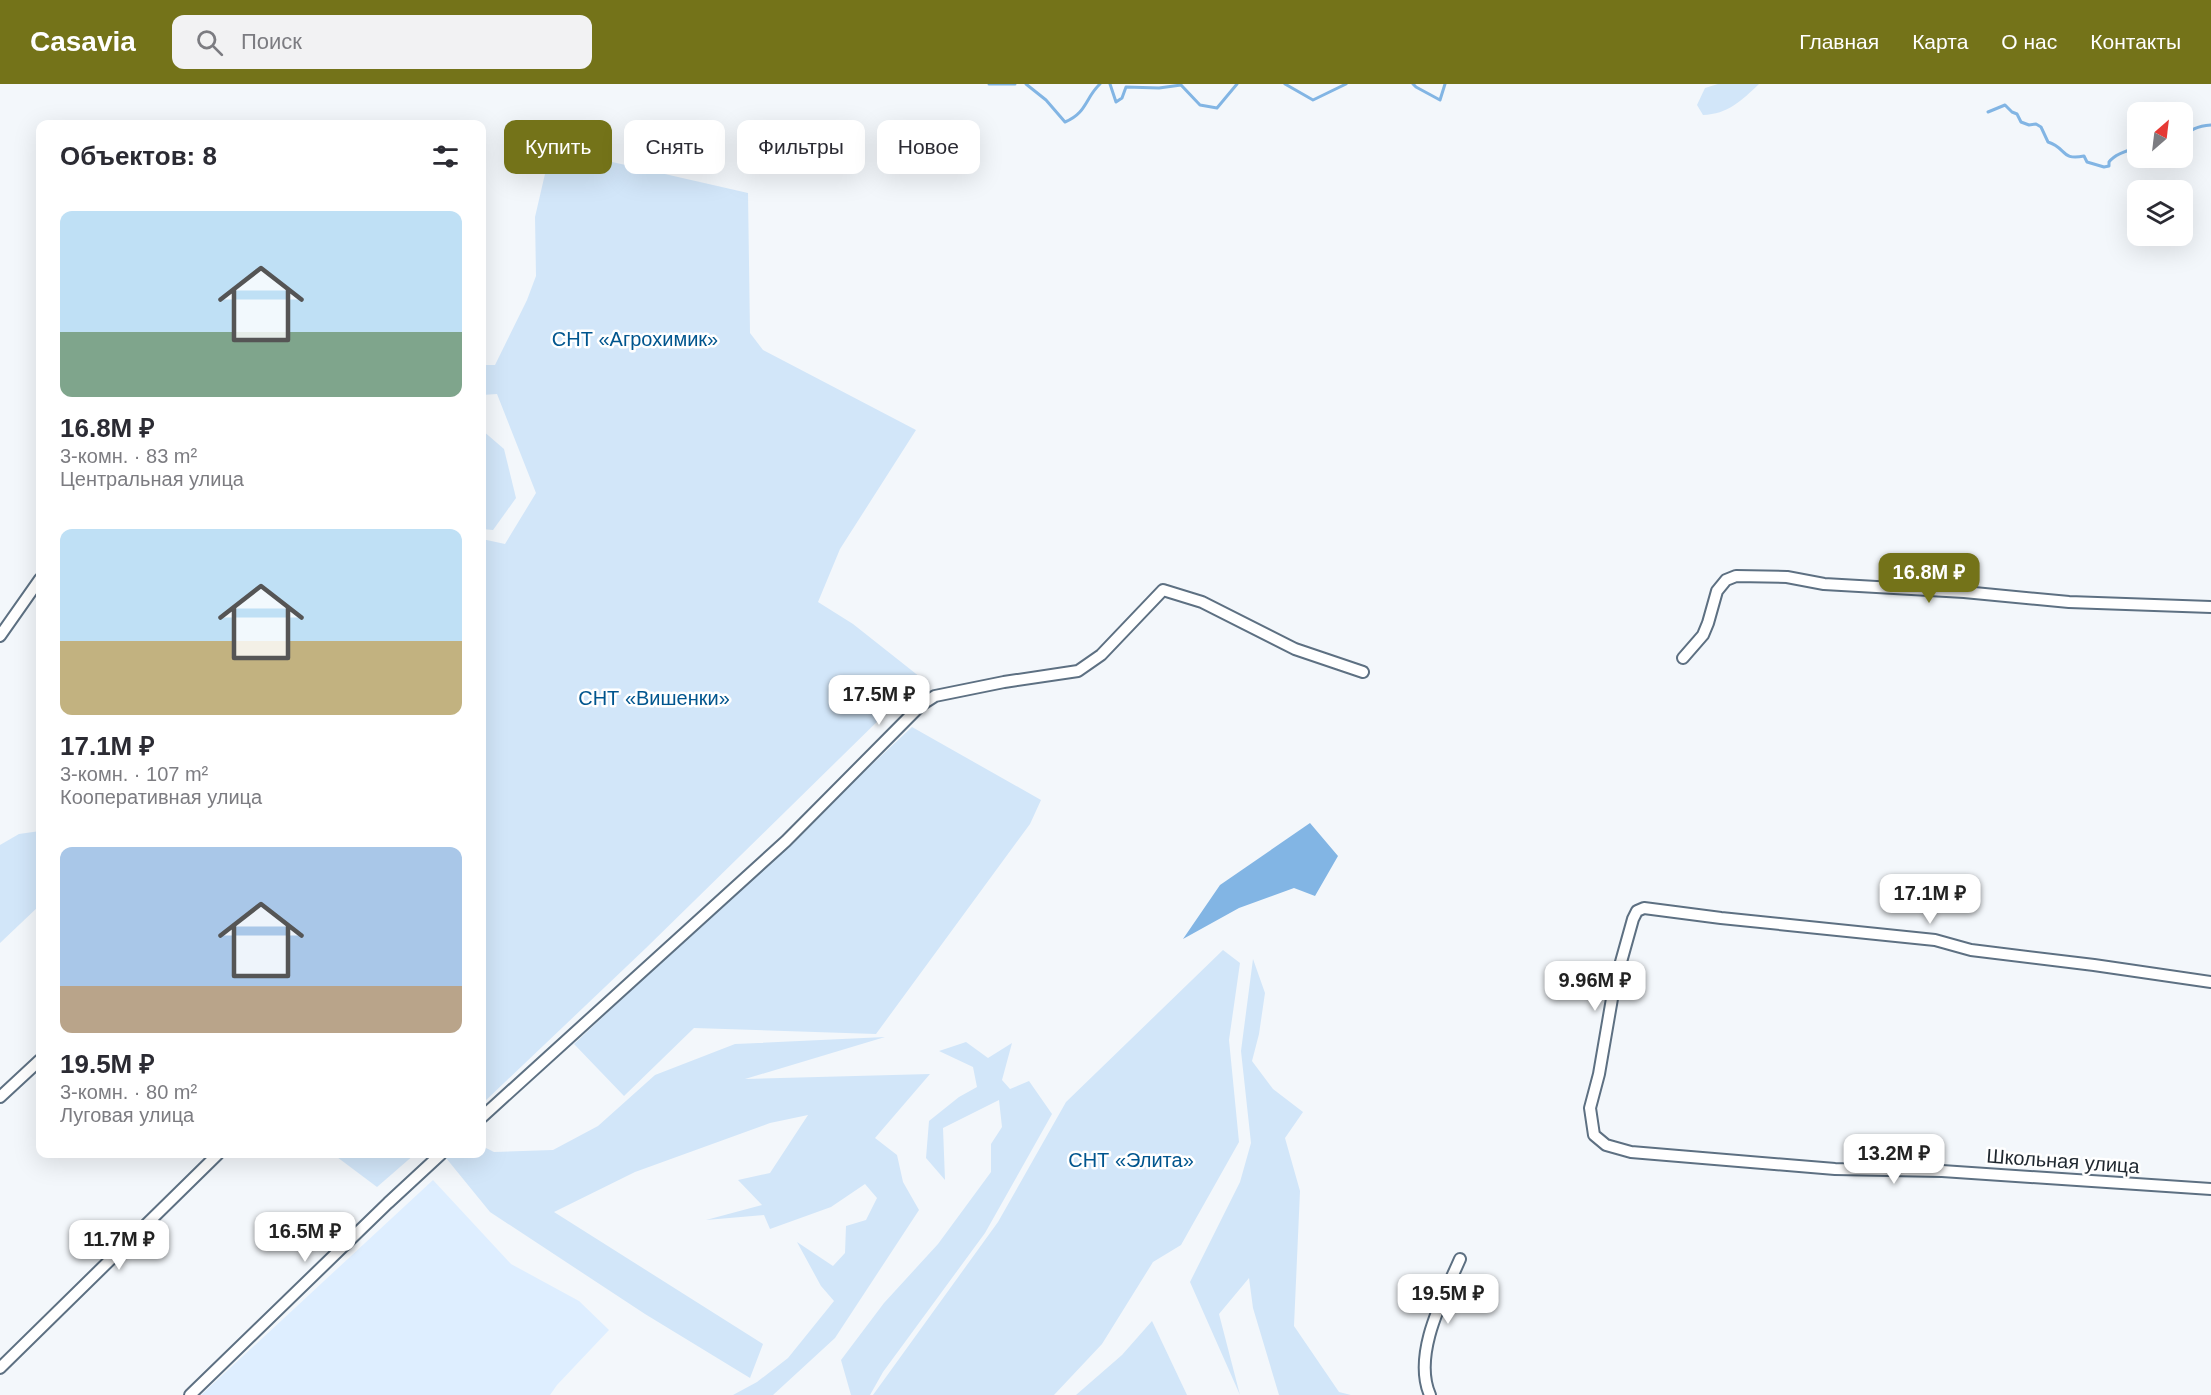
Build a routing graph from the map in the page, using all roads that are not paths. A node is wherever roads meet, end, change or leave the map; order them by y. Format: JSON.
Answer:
{"nodes":[{"id":1,"x":36,"y":585,"type":"edge"},
{"id":2,"x":2211,"y":607,"type":"edge"},
{"id":3,"x":0,"y":636,"type":"edge"},
{"id":4,"x":1683,"y":658,"type":"dead end"},
{"id":5,"x":1363,"y":672,"type":"dead end"},
{"id":6,"x":2211,"y":982,"type":"edge"},
{"id":7,"x":36,"y":1064,"type":"edge"},
{"id":8,"x":0,"y":1097,"type":"edge"},
{"id":9,"x":486,"y":1113,"type":"edge"},
{"id":10,"x":214,"y":1158,"type":"edge"},
{"id":11,"x":437,"y":1158,"type":"edge"},
{"id":12,"x":2211,"y":1189,"type":"edge"},
{"id":13,"x":1460,"y":1259,"type":"dead end"},
{"id":14,"x":0,"y":1368,"type":"edge"},
{"id":15,"x":190,"y":1395,"type":"edge"},
{"id":16,"x":1430,"y":1395,"type":"edge"}],
"edges":[{"from":1,"to":3,"type":"street"},
{"from":2,"to":4,"type":"street"},
{"from":5,"to":9,"type":"street"},
{"from":6,"to":12,"type":"street","name":"Школьная улица"},
{"from":7,"to":8,"type":"street"},
{"from":10,"to":14,"type":"street"},
{"from":11,"to":15,"type":"street"},
{"from":13,"to":16,"type":"street"}]}
